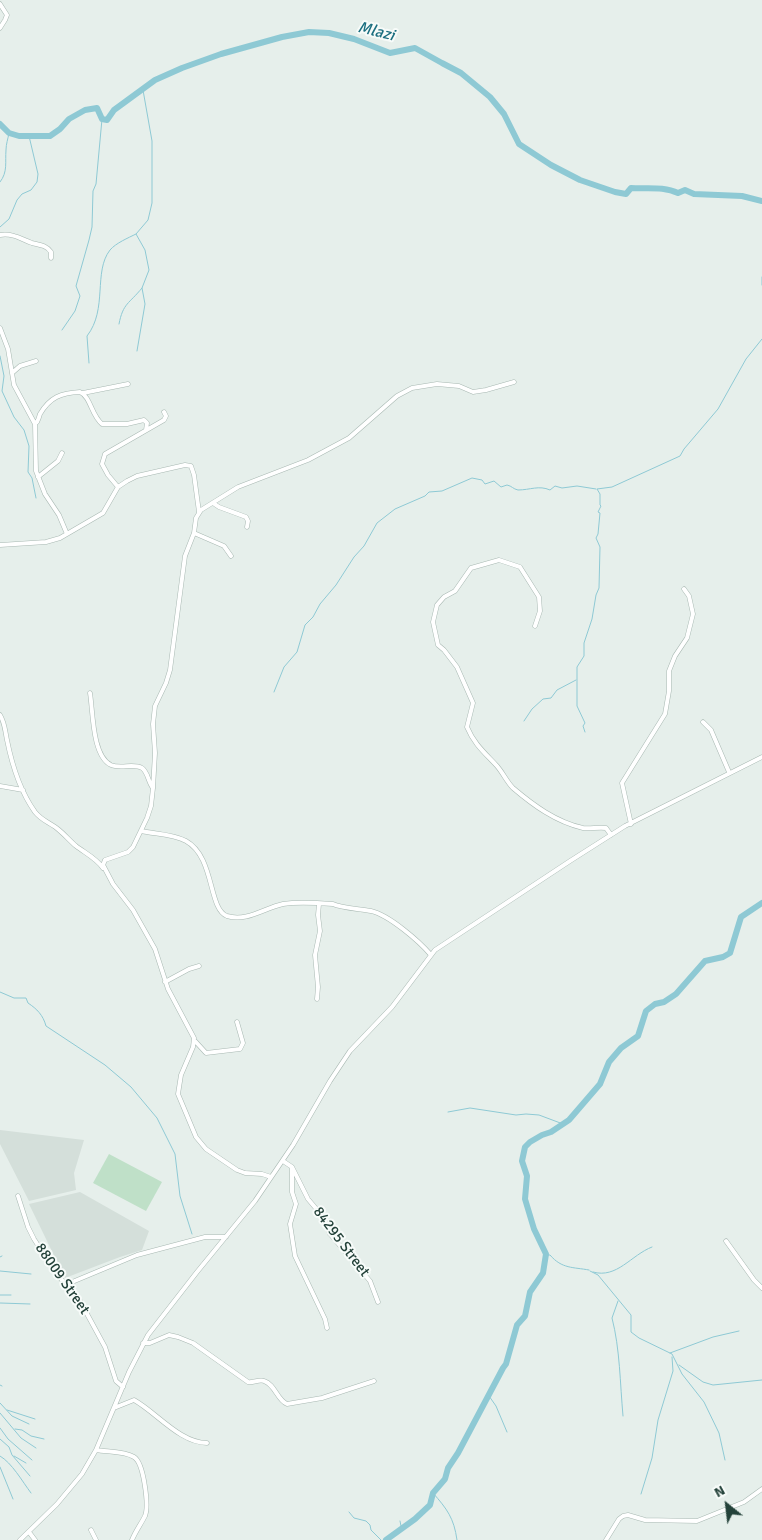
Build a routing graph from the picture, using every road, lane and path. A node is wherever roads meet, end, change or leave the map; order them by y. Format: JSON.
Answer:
{"nodes":[{"id":1,"x":0,"y":4,"type":"edge"},
{"id":2,"x":0,"y":28,"type":"edge"},
{"id":3,"x":0,"y":235,"type":"edge"},
{"id":4,"x":50,"y":258,"type":"dead end"},
{"id":5,"x":0,"y":328,"type":"edge"},
{"id":6,"x":36,"y":361,"type":"dead end"},
{"id":7,"x":12,"y":373,"type":"junction"},
{"id":8,"x":514,"y":382,"type":"dead end"},
{"id":9,"x":128,"y":384,"type":"dead end"},
{"id":10,"x":83,"y":393,"type":"junction"},
{"id":11,"x":164,"y":412,"type":"dead end"},
{"id":12,"x":35,"y":424,"type":"junction"},
{"id":13,"x":146,"y":430,"type":"junction"},
{"id":14,"x":62,"y":453,"type":"dead end"},
{"id":15,"x":38,"y":477,"type":"junction"},
{"id":16,"x":118,"y":487,"type":"junction"},
{"id":17,"x":213,"y":503,"type":"junction"},
{"id":18,"x":199,"y":512,"type":"junction"},
{"id":19,"x":247,"y":526,"type":"dead end"},
{"id":20,"x":194,"y":533,"type":"junction"},
{"id":21,"x":67,"y":534,"type":"junction"},
{"id":22,"x":0,"y":545,"type":"edge"},
{"id":23,"x":231,"y":556,"type":"dead end"},
{"id":24,"x":684,"y":589,"type":"dead end"},
{"id":25,"x":535,"y":626,"type":"dead end"},
{"id":26,"x":90,"y":693,"type":"dead end"},
{"id":27,"x":0,"y":715,"type":"edge"},
{"id":28,"x":704,"y":722,"type":"dead end"},
{"id":29,"x":762,"y":757,"type":"edge"},
{"id":30,"x":729,"y":772,"type":"junction"},
{"id":31,"x":0,"y":786,"type":"edge"},
{"id":32,"x":153,"y":788,"type":"junction"},
{"id":33,"x":23,"y":790,"type":"junction"},
{"id":34,"x":631,"y":824,"type":"junction"},
{"id":35,"x":141,"y":831,"type":"junction"},
{"id":36,"x":611,"y":835,"type":"junction"},
{"id":37,"x":104,"y":870,"type":"junction"},
{"id":38,"x":319,"y":904,"type":"junction"},
{"id":39,"x":431,"y":955,"type":"junction"},
{"id":40,"x":199,"y":966,"type":"dead end"},
{"id":41,"x":165,"y":982,"type":"junction"},
{"id":42,"x":317,"y":999,"type":"dead end"},
{"id":43,"x":237,"y":1022,"type":"dead end"},
{"id":44,"x":194,"y":1041,"type":"junction"},
{"id":45,"x":283,"y":1161,"type":"junction"},
{"id":46,"x":292,"y":1166,"type":"junction"},
{"id":47,"x":271,"y":1177,"type":"junction"},
{"id":48,"x":18,"y":1196,"type":"dead end"},
{"id":49,"x":226,"y":1237,"type":"junction"},
{"id":50,"x":726,"y":1241,"type":"dead end"},
{"id":51,"x":74,"y":1281,"type":"junction"},
{"id":52,"x":66,"y":1285,"type":"junction"},
{"id":53,"x":762,"y":1288,"type":"edge"},
{"id":54,"x":74,"y":1293,"type":"junction"},
{"id":55,"x":378,"y":1302,"type":"dead end"},
{"id":56,"x":327,"y":1328,"type":"dead end"},
{"id":57,"x":143,"y":1343,"type":"junction"},
{"id":58,"x":374,"y":1381,"type":"dead end"},
{"id":59,"x":122,"y":1387,"type":"junction"},
{"id":60,"x":114,"y":1408,"type":"junction"},
{"id":61,"x":207,"y":1443,"type":"dead end"},
{"id":62,"x":96,"y":1450,"type":"junction"},
{"id":63,"x":762,"y":1489,"type":"edge"},
{"id":64,"x":91,"y":1530,"type":"dead end"},
{"id":65,"x":29,"y":1532,"type":"junction"},
{"id":66,"x":20,"y":1540,"type":"edge"},
{"id":67,"x":35,"y":1540,"type":"edge"},
{"id":68,"x":96,"y":1540,"type":"edge"},
{"id":69,"x":132,"y":1540,"type":"edge"},
{"id":70,"x":606,"y":1540,"type":"edge"}],
"edges":[{"from":1,"to":2,"type":"street"},
{"from":3,"to":4,"type":"street"},
{"from":5,"to":7,"type":"street"},
{"from":6,"to":7,"type":"street"},
{"from":7,"to":12,"type":"street"},
{"from":8,"to":17,"type":"street"},
{"from":9,"to":10,"type":"street"},
{"from":10,"to":12,"type":"street"},
{"from":10,"to":13,"type":"street"},
{"from":11,"to":13,"type":"street"},
{"from":12,"to":15,"type":"street"},
{"from":13,"to":16,"type":"street"},
{"from":14,"to":15,"type":"street"},
{"from":15,"to":21,"type":"street"},
{"from":16,"to":18,"type":"street"},
{"from":16,"to":21,"type":"street"},
{"from":17,"to":18,"type":"street"},
{"from":17,"to":19,"type":"street"},
{"from":18,"to":20,"type":"street"},
{"from":20,"to":23,"type":"street"},
{"from":20,"to":32,"type":"street"},
{"from":21,"to":22,"type":"street"},
{"from":24,"to":34,"type":"street"},
{"from":25,"to":36,"type":"street"},
{"from":26,"to":32,"type":"street"},
{"from":27,"to":33,"type":"street"},
{"from":28,"to":30,"type":"street"},
{"from":29,"to":30,"type":"street"},
{"from":30,"to":34,"type":"street"},
{"from":31,"to":33,"type":"street"},
{"from":32,"to":35,"type":"street"},
{"from":33,"to":37,"type":"street"},
{"from":34,"to":36,"type":"street"},
{"from":35,"to":37,"type":"street"},
{"from":35,"to":38,"type":"street"},
{"from":36,"to":39,"type":"street"},
{"from":37,"to":41,"type":"street"},
{"from":38,"to":39,"type":"street"},
{"from":38,"to":42,"type":"street"},
{"from":39,"to":45,"type":"street"},
{"from":40,"to":41,"type":"street"},
{"from":41,"to":44,"type":"street"},
{"from":43,"to":44,"type":"street"},
{"from":44,"to":47,"type":"street"},
{"from":45,"to":46,"type":"street"},
{"from":45,"to":47,"type":"street"},
{"from":46,"to":55,"type":"street","name":"84295 Street"},
{"from":46,"to":56,"type":"street"},
{"from":47,"to":49,"type":"street"},
{"from":48,"to":52,"type":"street","name":"88009 Street"},
{"from":49,"to":51,"type":"street"},
{"from":49,"to":57,"type":"street"},
{"from":50,"to":53,"type":"street"},
{"from":51,"to":52,"type":"street"},
{"from":51,"to":54,"type":"street"},
{"from":52,"to":54,"type":"street","name":"88009 Street"},
{"from":54,"to":59,"type":"street","name":"88009 Street"},
{"from":57,"to":58,"type":"street"},
{"from":57,"to":59,"type":"street"},
{"from":59,"to":60,"type":"street"},
{"from":60,"to":61,"type":"street"},
{"from":60,"to":62,"type":"street"},
{"from":62,"to":65,"type":"street"},
{"from":62,"to":69,"type":"street"},
{"from":63,"to":70,"type":"street"},
{"from":64,"to":68,"type":"street"},
{"from":65,"to":66,"type":"street"},
{"from":65,"to":67,"type":"street"}]}
